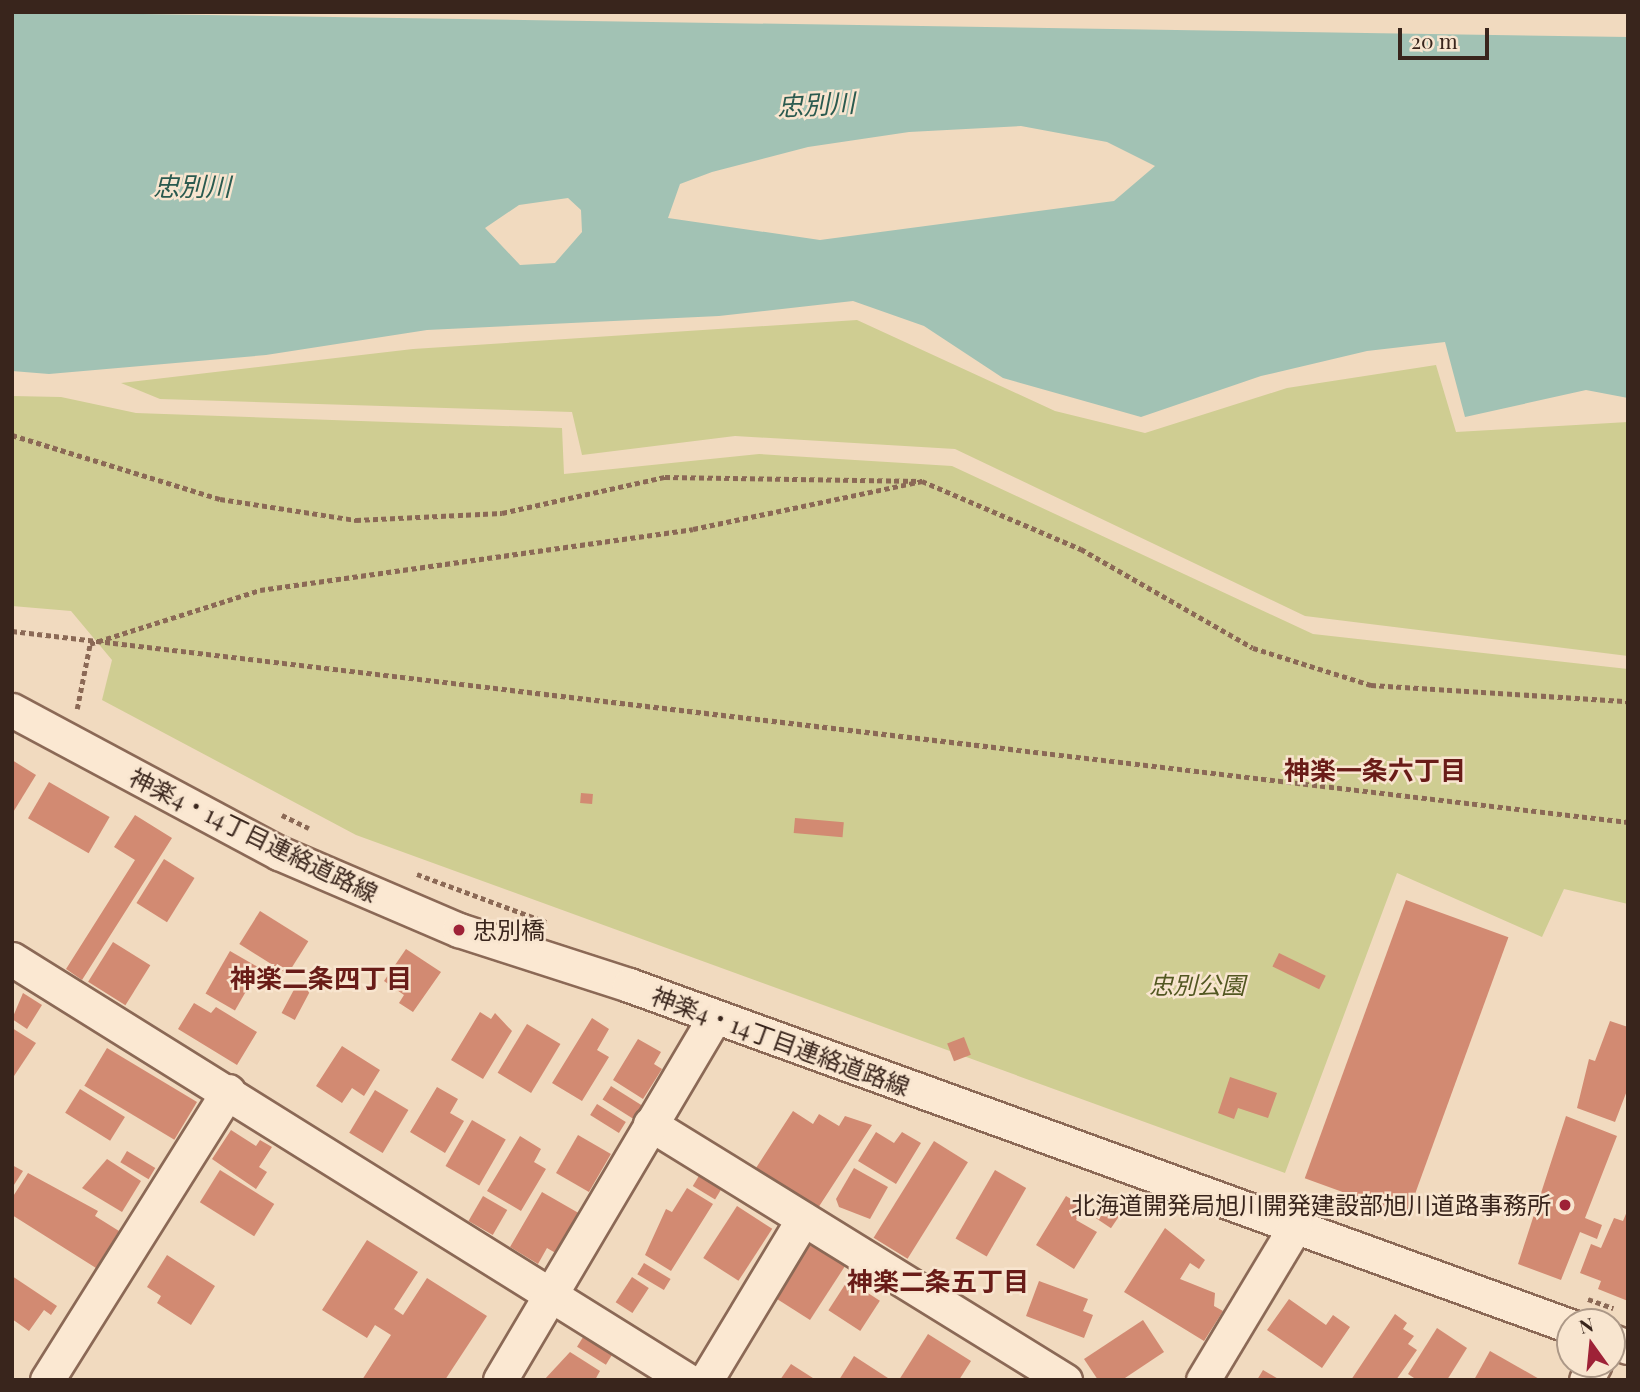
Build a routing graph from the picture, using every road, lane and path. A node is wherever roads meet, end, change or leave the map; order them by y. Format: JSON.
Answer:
{"nodes":[{"id":1,"x":12,"y":435,"type":"edge"},
{"id":2,"x":922,"y":481,"type":"junction"},
{"id":3,"x":12,"y":631,"type":"edge"},
{"id":4,"x":90,"y":644,"type":"junction"},
{"id":5,"x":1628,"y":701,"type":"edge"},
{"id":6,"x":12,"y":710,"type":"edge"},
{"id":7,"x":88,"y":717,"type":"dead end"},
{"id":8,"x":268,"y":809,"type":"dead end"},
{"id":9,"x":1628,"y":822,"type":"edge"},
{"id":10,"x":317,"y":832,"type":"dead end"},
{"id":11,"x":413,"y":873,"type":"dead end"},
{"id":12,"x":558,"y":926,"type":"dead end"},
{"id":13,"x":12,"y":959,"type":"edge"},
{"id":14,"x":714,"y":1018,"type":"junction"},
{"id":15,"x":228,"y":1090,"type":"junction"},
{"id":16,"x":650,"y":1124,"type":"junction"},
{"id":17,"x":803,"y":1219,"type":"junction"},
{"id":18,"x":1294,"y":1227,"type":"junction"},
{"id":19,"x":550,"y":1295,"type":"junction"},
{"id":20,"x":1556,"y":1321,"type":"edge"},
{"id":21,"x":47,"y":1380,"type":"edge"},
{"id":22,"x":500,"y":1380,"type":"edge"},
{"id":23,"x":687,"y":1380,"type":"edge"},
{"id":24,"x":706,"y":1380,"type":"edge"},
{"id":25,"x":1065,"y":1380,"type":"edge"},
{"id":26,"x":1203,"y":1380,"type":"edge"}],
"edges":[{"from":1,"to":2,"type":"path"},
{"from":2,"to":4,"type":"path"},
{"from":2,"to":5,"type":"path"},
{"from":3,"to":4,"type":"path"},
{"from":4,"to":7,"type":"path"},
{"from":4,"to":9,"type":"path"},
{"from":6,"to":14,"type":"street","name":"神楽4・14丁目連絡道路線"},
{"from":8,"to":10,"type":"path"},
{"from":11,"to":12,"type":"path"},
{"from":13,"to":15,"type":"street"},
{"from":14,"to":16,"type":"street"},
{"from":14,"to":18,"type":"street","name":"神楽4・14丁目連絡道路線"},
{"from":15,"to":19,"type":"street"},
{"from":15,"to":21,"type":"street"},
{"from":16,"to":17,"type":"street"},
{"from":16,"to":19,"type":"street"},
{"from":17,"to":24,"type":"street"},
{"from":17,"to":25,"type":"street"},
{"from":18,"to":20,"type":"street","name":"神楽4・14丁目連絡道路線"},
{"from":18,"to":26,"type":"street"},
{"from":19,"to":22,"type":"street"},
{"from":19,"to":23,"type":"street"}]}
